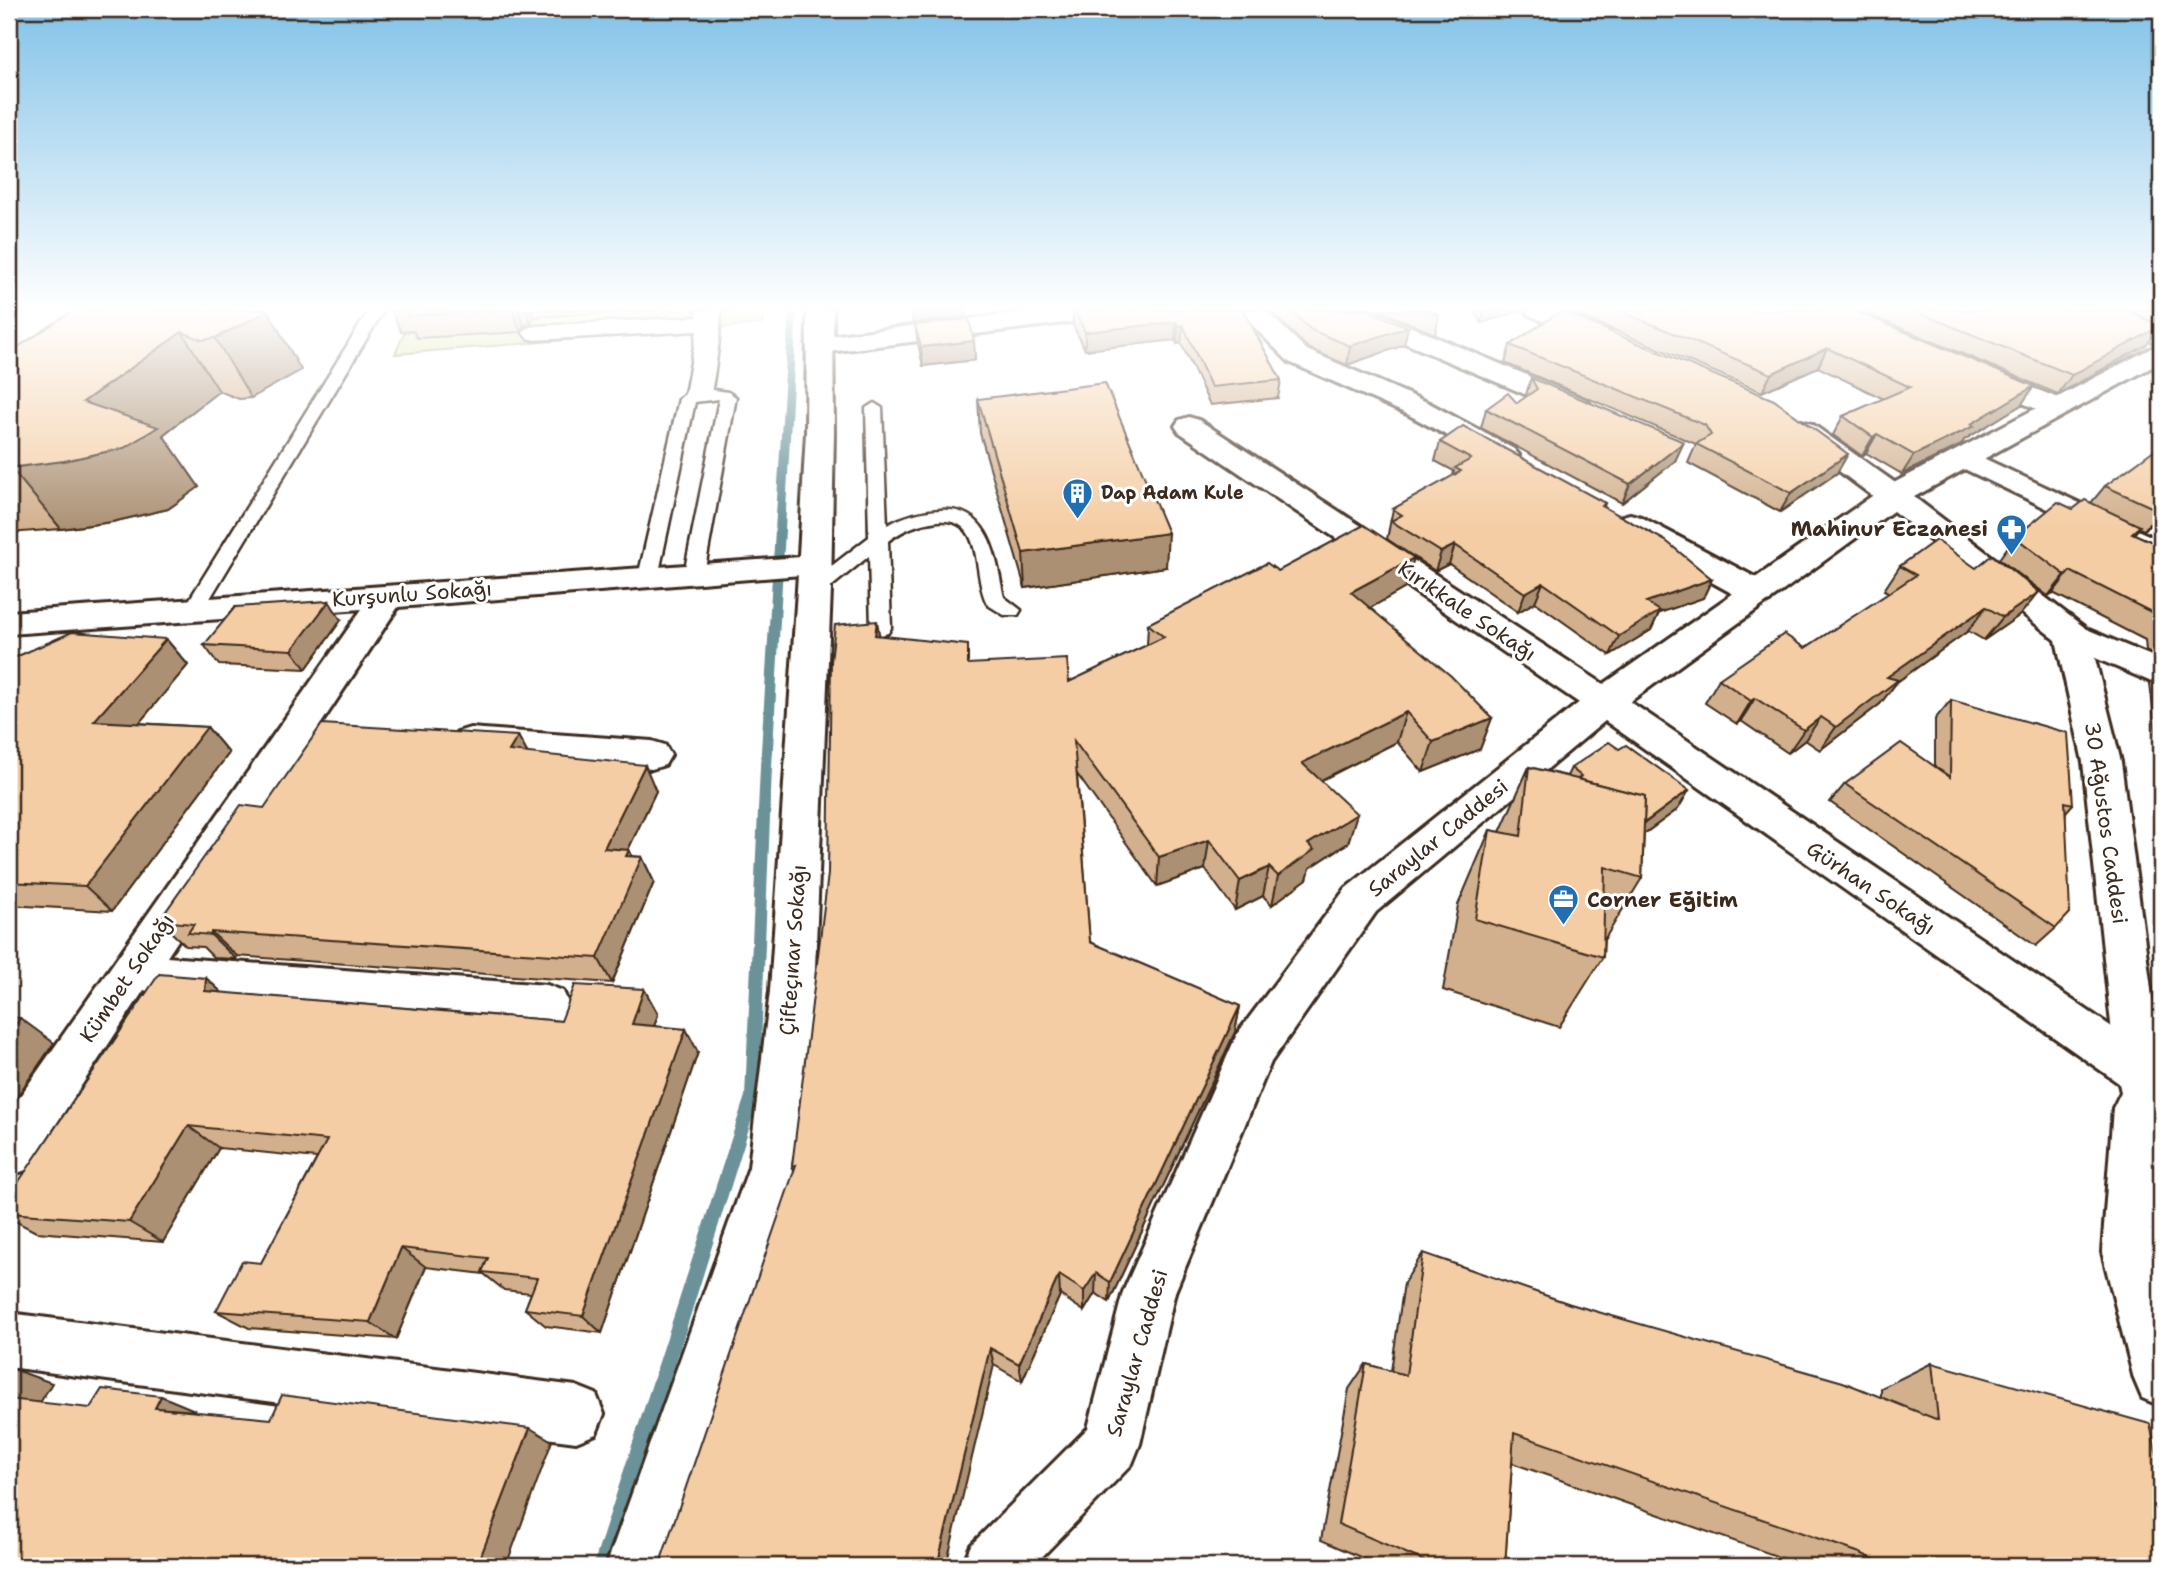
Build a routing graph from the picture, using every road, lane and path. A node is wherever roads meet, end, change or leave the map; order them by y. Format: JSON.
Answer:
{"nodes":[{"id":1,"x":332,"y":384,"type":"edge"},
{"id":2,"x":700,"y":384,"type":"edge"},
{"id":3,"x":819,"y":384,"type":"edge"},
{"id":4,"x":1361,"y":384,"type":"edge"},
{"id":5,"x":1523,"y":384,"type":"edge"},
{"id":6,"x":2000,"y":384,"type":"edge"},
{"id":7,"x":2100,"y":384,"type":"edge"},
{"id":8,"x":698,"y":394,"type":"junction"},
{"id":9,"x":2056,"y":407,"type":"junction"},
{"id":10,"x":874,"y":408,"type":"dead end"},
{"id":11,"x":1776,"y":411,"type":"edge"},
{"id":12,"x":1598,"y":415,"type":"edge"},
{"id":13,"x":1189,"y":426,"type":"dead end"},
{"id":14,"x":1966,"y":459,"type":"junction"},
{"id":15,"x":1528,"y":468,"type":"edge"},
{"id":16,"x":1893,"y":496,"type":"junction"},
{"id":17,"x":1600,"y":508,"type":"edge"},
{"id":18,"x":878,"y":538,"type":"junction"},
{"id":19,"x":2161,"y":553,"type":"edge"},
{"id":20,"x":694,"y":574,"type":"junction"},
{"id":21,"x":648,"y":577,"type":"junction"},
{"id":22,"x":815,"y":578,"type":"junction"},
{"id":23,"x":1758,"y":593,"type":"junction"},
{"id":24,"x":388,"y":596,"type":"junction"},
{"id":25,"x":193,"y":610,"type":"junction"},
{"id":26,"x":1011,"y":610,"type":"dead end"},
{"id":27,"x":9,"y":623,"type":"edge"},
{"id":28,"x":880,"y":628,"type":"dead end"},
{"id":29,"x":2072,"y":635,"type":"junction"},
{"id":30,"x":2161,"y":674,"type":"edge"},
{"id":31,"x":1604,"y":702,"type":"junction"},
{"id":32,"x":301,"y":730,"type":"junction"},
{"id":33,"x":341,"y":733,"type":"edge"},
{"id":34,"x":436,"y":740,"type":"edge"},
{"id":35,"x":652,"y":755,"type":"dead end"},
{"id":36,"x":129,"y":973,"type":"junction"},
{"id":37,"x":547,"y":1005,"type":"dead end"},
{"id":38,"x":2139,"y":1071,"type":"junction"},
{"id":39,"x":9,"y":1153,"type":"edge"},
{"id":40,"x":2161,"y":1159,"type":"edge"},
{"id":41,"x":9,"y":1340,"type":"edge"},
{"id":42,"x":2161,"y":1379,"type":"edge"},
{"id":43,"x":576,"y":1414,"type":"dead end"},
{"id":44,"x":636,"y":1566,"type":"edge"},
{"id":45,"x":992,"y":1566,"type":"edge"}],
"edges":[{"from":1,"to":25,"type":"lane"},
{"from":2,"to":8,"type":"street"},
{"from":3,"to":22,"type":"street","name":"Çifteçınar Sokağı"},
{"from":4,"to":15,"type":"street"},
{"from":5,"to":12,"type":"street"},
{"from":6,"to":9,"type":"street"},
{"from":7,"to":9,"type":"street","name":"Saraylar Caddesi"},
{"from":8,"to":20,"type":"lane"},
{"from":8,"to":21,"type":"lane"},
{"from":9,"to":14,"type":"street","name":"Saraylar Caddesi"},
{"from":10,"to":18,"type":"lane"},
{"from":11,"to":16,"type":"street"},
{"from":13,"to":31,"type":"street","name":"Kırıkkale Sokağı"},
{"from":14,"to":16,"type":"street","name":"Saraylar Caddesi"},
{"from":14,"to":19,"type":"street"},
{"from":16,"to":23,"type":"street","name":"Saraylar Caddesi"},
{"from":16,"to":29,"type":"street"},
{"from":17,"to":23,"type":"street"},
{"from":18,"to":22,"type":"lane"},
{"from":18,"to":26,"type":"lane"},
{"from":18,"to":28,"type":"lane"},
{"from":20,"to":21,"type":"street","name":"Kurşunlu Sokağı"},
{"from":20,"to":22,"type":"street","name":"Kurşunlu Sokağı"},
{"from":21,"to":24,"type":"street","name":"Kurşunlu Sokağı"},
{"from":22,"to":44,"type":"street","name":"Çifteçınar Sokağı"},
{"from":23,"to":31,"type":"street","name":"Saraylar Caddesi"},
{"from":24,"to":25,"type":"street","name":"Kurşunlu Sokağı"},
{"from":24,"to":32,"type":"street","name":"Kümbet Sokağı"},
{"from":25,"to":27,"type":"street","name":"Kurşunlu Sokağı"},
{"from":29,"to":30,"type":"street"},
{"from":29,"to":38,"type":"street","name":"30 Ağustos Caddesi"},
{"from":31,"to":38,"type":"street","name":"Gürhan Sokağı"},
{"from":31,"to":45,"type":"street","name":"Saraylar Caddesi"},
{"from":32,"to":33,"type":"street"},
{"from":32,"to":36,"type":"street","name":"Kümbet Sokağı"},
{"from":34,"to":35,"type":"street"},
{"from":36,"to":37,"type":"street"},
{"from":36,"to":39,"type":"street","name":"Kümbet Sokağı"},
{"from":38,"to":40,"type":"street","name":"30 Ağustos Caddesi"},
{"from":38,"to":42,"type":"street","name":"30 Ağustos Caddesi"},
{"from":41,"to":43,"type":"street"}]}
